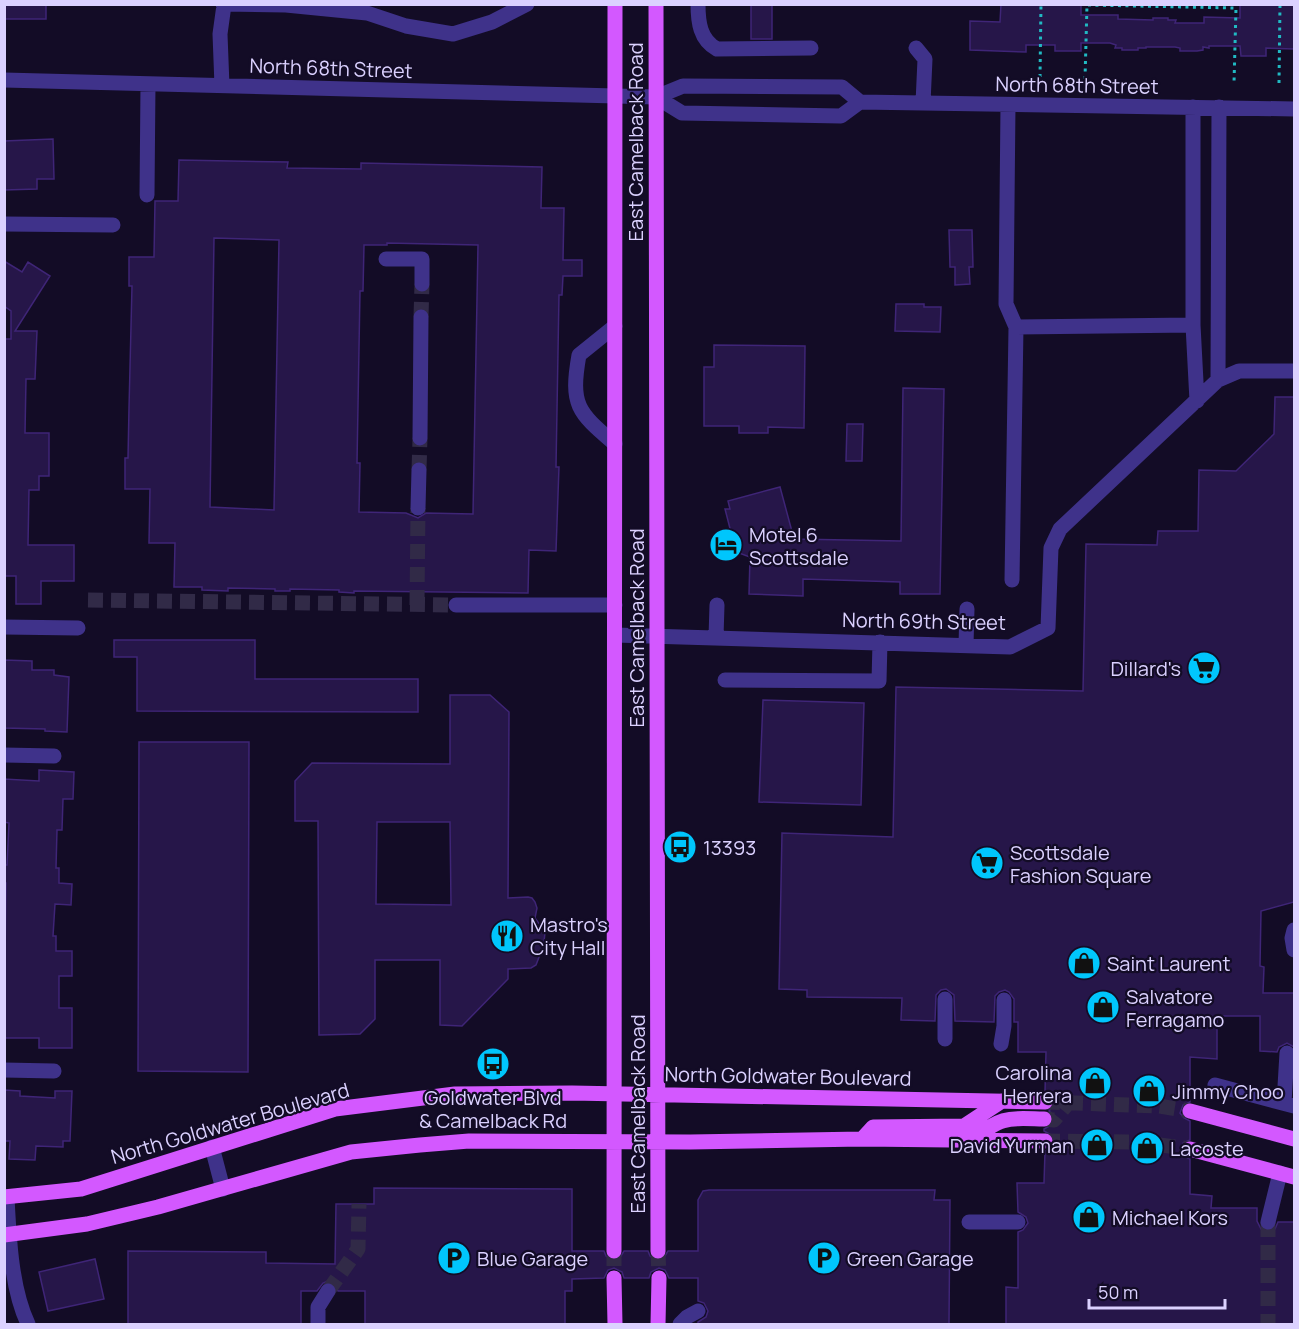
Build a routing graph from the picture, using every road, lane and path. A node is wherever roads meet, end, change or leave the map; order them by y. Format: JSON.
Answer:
{"nodes":[{"id":1,"x":527,"y":4,"type":"edge"},
{"id":2,"x":615,"y":4,"type":"edge"},
{"id":3,"x":656,"y":4,"type":"edge"},
{"id":4,"x":698,"y":4,"type":"edge"},
{"id":5,"x":1041,"y":4,"type":"edge"},
{"id":6,"x":1280,"y":4,"type":"edge"},
{"id":7,"x":223,"y":5,"type":"edge"},
{"id":8,"x":1093,"y":5,"type":"edge"},
{"id":9,"x":1235,"y":6,"type":"edge"},
{"id":10,"x":367,"y":9,"type":"edge"},
{"id":11,"x":812,"y":48,"type":"dead end"},
{"id":12,"x":916,"y":48,"type":"dead end"},
{"id":13,"x":1040,"y":77,"type":"dead end"},
{"id":14,"x":1085,"y":79,"type":"dead end"},
{"id":15,"x":4,"y":80,"type":"edge"},
{"id":16,"x":1234,"y":83,"type":"dead end"},
{"id":17,"x":1279,"y":83,"type":"dead end"},
{"id":18,"x":148,"y":84,"type":"junction"},
{"id":19,"x":222,"y":86,"type":"junction"},
{"id":20,"x":615,"y":96,"type":"junction"},
{"id":21,"x":656,"y":97,"type":"junction"},
{"id":22,"x":860,"y":102,"type":"junction"},
{"id":23,"x":923,"y":103,"type":"junction"},
{"id":24,"x":1008,"y":105,"type":"junction"},
{"id":25,"x":1193,"y":107,"type":"junction"},
{"id":26,"x":1219,"y":108,"type":"junction"},
{"id":27,"x":1294,"y":109,"type":"edge"},
{"id":28,"x":147,"y":195,"type":"dead end"},
{"id":29,"x":4,"y":224,"type":"edge"},
{"id":30,"x":113,"y":225,"type":"dead end"},
{"id":31,"x":386,"y":259,"type":"dead end"},
{"id":32,"x":422,"y":285,"type":"tunnel mouth"},
{"id":33,"x":422,"y":317,"type":"tunnel mouth"},
{"id":34,"x":1193,"y":325,"type":"junction"},
{"id":35,"x":615,"y":326,"type":"junction"},
{"id":36,"x":1016,"y":327,"type":"junction"},
{"id":37,"x":1294,"y":371,"type":"edge"},
{"id":38,"x":1218,"y":380,"type":"junction"},
{"id":39,"x":1197,"y":401,"type":"junction"},
{"id":40,"x":420,"y":438,"type":"tunnel mouth"},
{"id":41,"x":615,"y":444,"type":"junction"},
{"id":42,"x":419,"y":470,"type":"tunnel mouth"},
{"id":43,"x":418,"y":508,"type":"tunnel mouth"},
{"id":44,"x":1012,"y":580,"type":"dead end"},
{"id":45,"x":456,"y":605,"type":"tunnel mouth"},
{"id":46,"x":615,"y":605,"type":"junction"},
{"id":47,"x":717,"y":605,"type":"dead end"},
{"id":48,"x":967,"y":609,"type":"dead end"},
{"id":49,"x":4,"y":627,"type":"edge"},
{"id":50,"x":78,"y":628,"type":"dead end"},
{"id":51,"x":615,"y":635,"type":"junction"},
{"id":52,"x":657,"y":636,"type":"junction"},
{"id":53,"x":716,"y":637,"type":"junction"},
{"id":54,"x":880,"y":642,"type":"junction"},
{"id":55,"x":966,"y":645,"type":"junction"},
{"id":56,"x":725,"y":680,"type":"dead end"},
{"id":57,"x":4,"y":755,"type":"edge"},
{"id":58,"x":54,"y":756,"type":"dead end"},
{"id":59,"x":1294,"y":930,"type":"edge"},
{"id":60,"x":1294,"y":950,"type":"edge"},
{"id":61,"x":945,"y":999,"type":"dead end"},
{"id":62,"x":1004,"y":1000,"type":"dead end"},
{"id":63,"x":945,"y":1040,"type":"dead end"},
{"id":64,"x":1001,"y":1044,"type":"dead end"},
{"id":65,"x":1287,"y":1053,"type":"dead end"},
{"id":66,"x":4,"y":1070,"type":"edge"},
{"id":67,"x":54,"y":1071,"type":"dead end"},
{"id":68,"x":1215,"y":1085,"type":"dead end"},
{"id":69,"x":613,"y":1094,"type":"junction"},
{"id":70,"x":659,"y":1095,"type":"junction"},
{"id":71,"x":1002,"y":1101,"type":"junction"},
{"id":72,"x":1045,"y":1102,"type":"tunnel mouth"},
{"id":73,"x":1289,"y":1105,"type":"edge"},
{"id":74,"x":1190,"y":1111,"type":"tunnel mouth"},
{"id":75,"x":1044,"y":1119,"type":"tunnel mouth"},
{"id":76,"x":862,"y":1139,"type":"junction"},
{"id":77,"x":1294,"y":1139,"type":"edge"},
{"id":78,"x":970,"y":1140,"type":"junction"},
{"id":79,"x":614,"y":1141,"type":"junction"},
{"id":80,"x":1045,"y":1141,"type":"tunnel mouth"},
{"id":81,"x":658,"y":1142,"type":"junction"},
{"id":82,"x":212,"y":1148,"type":"junction"},
{"id":83,"x":1190,"y":1149,"type":"tunnel mouth"},
{"id":84,"x":1287,"y":1175,"type":"edge"},
{"id":85,"x":223,"y":1189,"type":"junction"},
{"id":86,"x":6,"y":1197,"type":"edge"},
{"id":87,"x":969,"y":1222,"type":"dead end"},
{"id":88,"x":1018,"y":1222,"type":"dead end"},
{"id":89,"x":1268,"y":1222,"type":"tunnel mouth"},
{"id":90,"x":7,"y":1235,"type":"edge"},
{"id":91,"x":614,"y":1251,"type":"tunnel mouth"},
{"id":92,"x":658,"y":1251,"type":"tunnel mouth"},
{"id":93,"x":614,"y":1278,"type":"tunnel mouth"},
{"id":94,"x":658,"y":1278,"type":"tunnel mouth"},
{"id":95,"x":328,"y":1291,"type":"tunnel mouth"},
{"id":96,"x":698,"y":1311,"type":"dead end"},
{"id":97,"x":28,"y":1324,"type":"edge"},
{"id":98,"x":318,"y":1324,"type":"edge"},
{"id":99,"x":615,"y":1324,"type":"edge"},
{"id":100,"x":658,"y":1324,"type":"edge"},
{"id":101,"x":680,"y":1324,"type":"edge"}],
"edges":[{"from":1,"to":10,"type":"street"},
{"from":2,"to":20,"type":"main road","name":"East Camelback Road"},
{"from":3,"to":21,"type":"main road","name":"East Camelback Road"},
{"from":4,"to":11,"type":"street"},
{"from":5,"to":13,"type":"path"},
{"from":6,"to":17,"type":"path"},
{"from":7,"to":10,"type":"street"},
{"from":7,"to":19,"type":"street"},
{"from":8,"to":9,"type":"path"},
{"from":8,"to":14,"type":"path"},
{"from":9,"to":16,"type":"path"},
{"from":12,"to":23,"type":"street"},
{"from":15,"to":18,"type":"street","name":"North 68th Street"},
{"from":18,"to":19,"type":"street","name":"North 68th Street"},
{"from":18,"to":28,"type":"street"},
{"from":19,"to":20,"type":"street","name":"North 68th Street"},
{"from":20,"to":21,"type":"street","name":"North 68th Street"},
{"from":20,"to":35,"type":"main road","name":"East Camelback Road"},
{"from":21,"to":22,"type":"street","name":"North 68th Street"},
{"from":21,"to":22,"type":"street","name":"North 68th Street"},
{"from":21,"to":52,"type":"main road","name":"East Camelback Road"},
{"from":22,"to":23,"type":"street","name":"North 68th Street"},
{"from":23,"to":24,"type":"street","name":"North 68th Street"},
{"from":24,"to":25,"type":"street","name":"North 68th Street"},
{"from":24,"to":36,"type":"street"},
{"from":25,"to":26,"type":"street","name":"North 68th Street"},
{"from":25,"to":34,"type":"street"},
{"from":26,"to":27,"type":"street","name":"North 68th Street"},
{"from":26,"to":38,"type":"street"},
{"from":29,"to":30,"type":"street"},
{"from":31,"to":32,"type":"street"},
{"from":33,"to":40,"type":"street"},
{"from":34,"to":36,"type":"street"},
{"from":34,"to":39,"type":"street"},
{"from":35,"to":41,"type":"main road","name":"East Camelback Road"},
{"from":35,"to":41,"type":"street"},
{"from":36,"to":44,"type":"street"},
{"from":37,"to":38,"type":"street","name":"North 69th Street"},
{"from":38,"to":39,"type":"street","name":"North 69th Street"},
{"from":39,"to":55,"type":"street","name":"North 69th Street"},
{"from":41,"to":46,"type":"main road","name":"East Camelback Road"},
{"from":42,"to":43,"type":"street"},
{"from":45,"to":46,"type":"street"},
{"from":46,"to":51,"type":"main road","name":"East Camelback Road"},
{"from":47,"to":53,"type":"street"},
{"from":48,"to":55,"type":"street"},
{"from":49,"to":50,"type":"street"},
{"from":51,"to":52,"type":"street","name":"North 69th Street"},
{"from":51,"to":69,"type":"main road","name":"East Camelback Road"},
{"from":52,"to":53,"type":"street","name":"North 69th Street"},
{"from":52,"to":70,"type":"main road","name":"East Camelback Road"},
{"from":53,"to":54,"type":"street","name":"North 69th Street"},
{"from":54,"to":55,"type":"street","name":"North 69th Street"},
{"from":54,"to":56,"type":"street"},
{"from":57,"to":58,"type":"street"},
{"from":59,"to":60,"type":"street"},
{"from":61,"to":63,"type":"street"},
{"from":62,"to":64,"type":"street"},
{"from":65,"to":73,"type":"street"},
{"from":66,"to":67,"type":"street"},
{"from":68,"to":73,"type":"street"},
{"from":69,"to":70,"type":"main road","name":"North Goldwater Boulevard"},
{"from":69,"to":79,"type":"main road","name":"East Camelback Road"},
{"from":69,"to":82,"type":"main road","name":"North Goldwater Boulevard"},
{"from":70,"to":71,"type":"main road","name":"North Goldwater Boulevard"},
{"from":70,"to":81,"type":"main road","name":"East Camelback Road"},
{"from":71,"to":72,"type":"main road","name":"North Goldwater Boulevard"},
{"from":71,"to":76,"type":"main road"},
{"from":74,"to":77,"type":"main road"},
{"from":75,"to":78,"type":"main road"},
{"from":76,"to":78,"type":"main road"},
{"from":76,"to":81,"type":"main road"},
{"from":78,"to":80,"type":"main road"},
{"from":79,"to":81,"type":"main road"},
{"from":79,"to":85,"type":"main road"},
{"from":79,"to":91,"type":"main road","name":"East Camelback Road"},
{"from":81,"to":92,"type":"main road","name":"East Camelback Road"},
{"from":82,"to":85,"type":"street"},
{"from":82,"to":86,"type":"main road","name":"North Goldwater Boulevard"},
{"from":83,"to":84,"type":"main road"},
{"from":84,"to":89,"type":"street"},
{"from":85,"to":90,"type":"main road"},
{"from":86,"to":90,"type":"street"},
{"from":87,"to":88,"type":"street"},
{"from":90,"to":97,"type":"street"},
{"from":93,"to":99,"type":"main road"},
{"from":94,"to":100,"type":"main road"},
{"from":95,"to":98,"type":"street"},
{"from":96,"to":101,"type":"street"}]}
